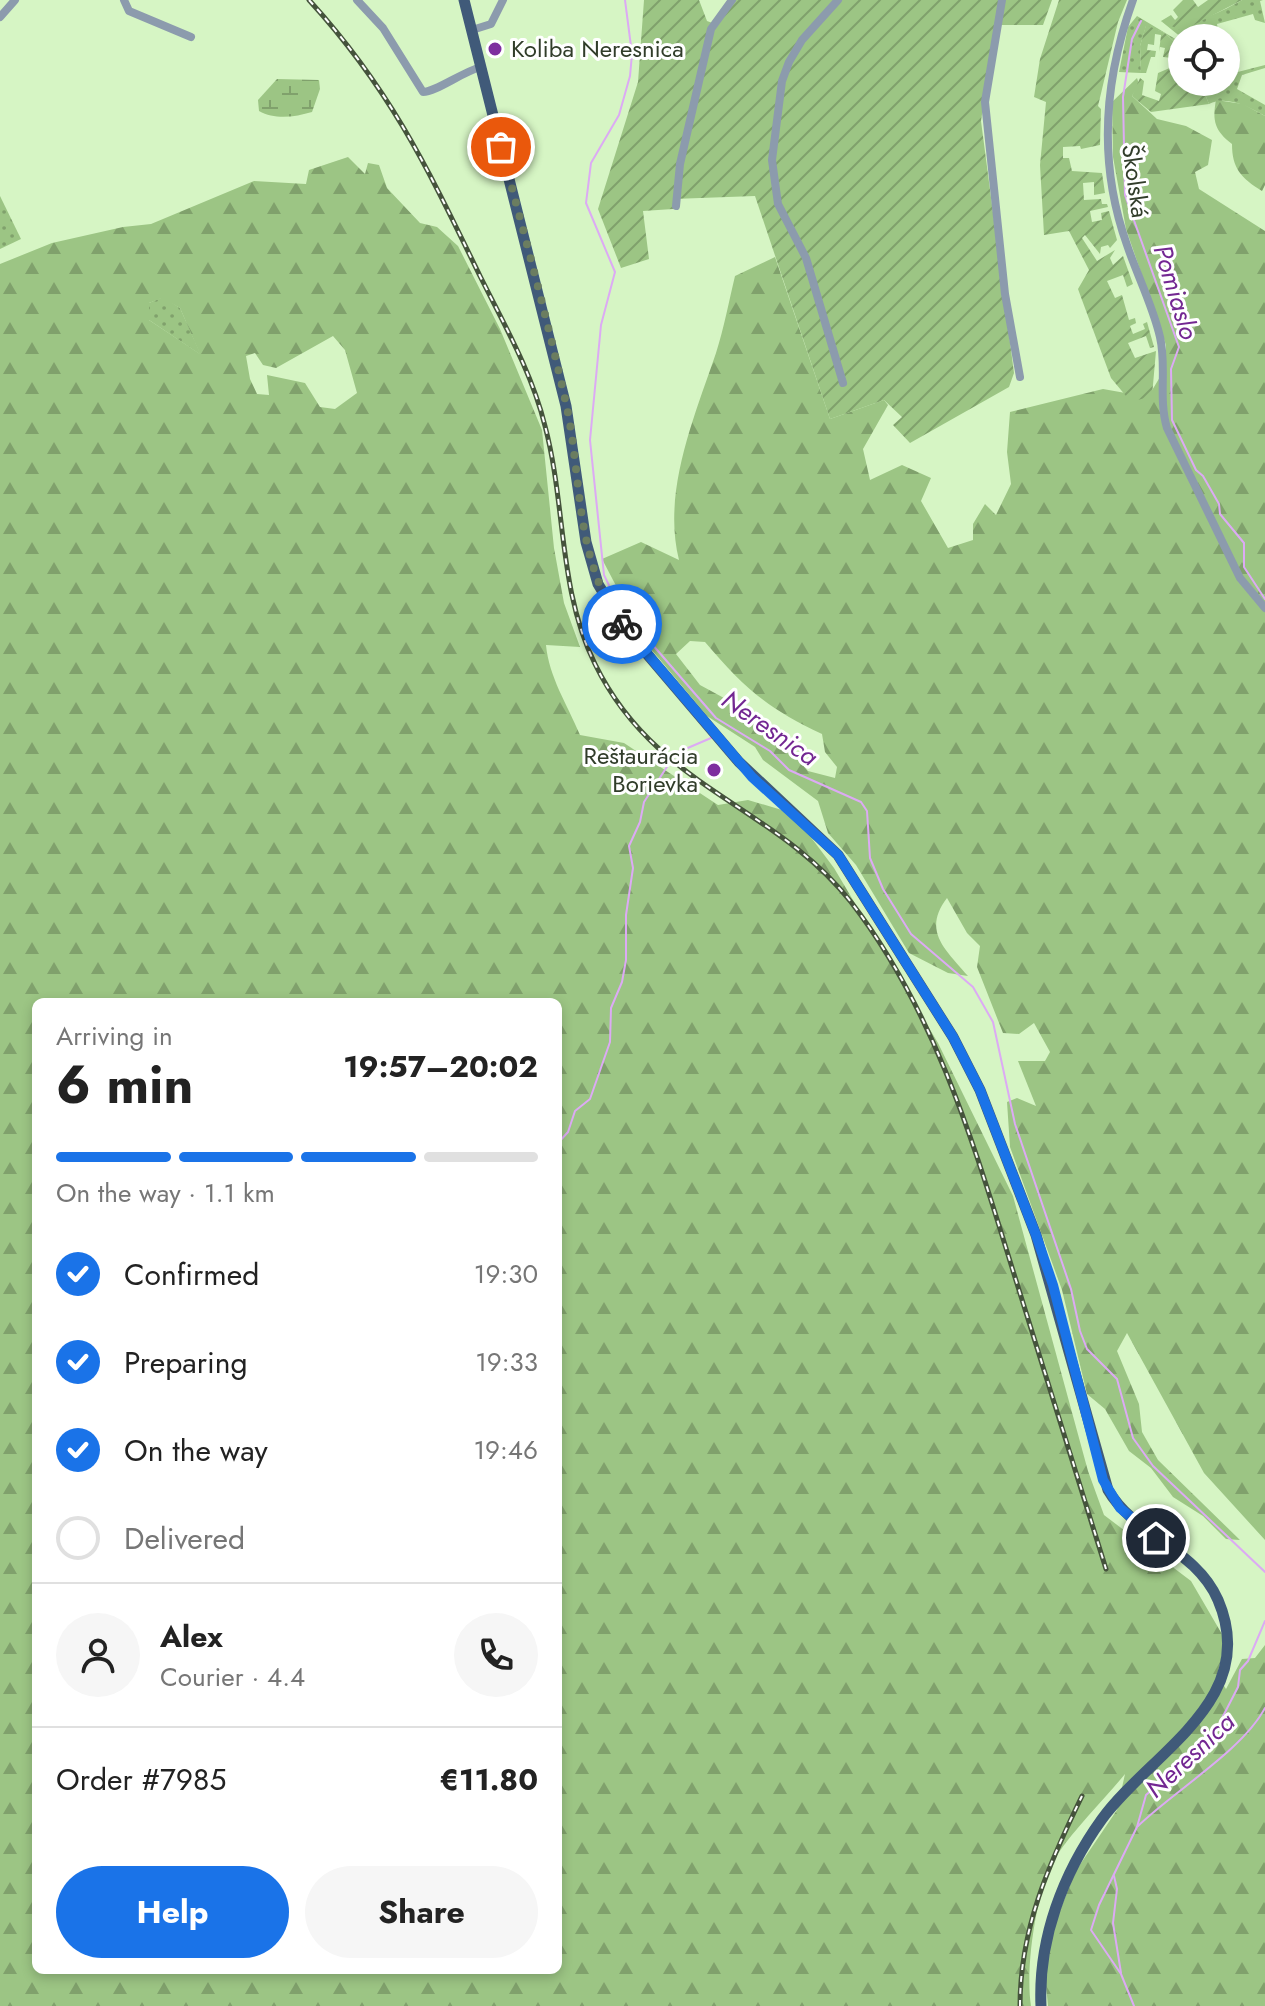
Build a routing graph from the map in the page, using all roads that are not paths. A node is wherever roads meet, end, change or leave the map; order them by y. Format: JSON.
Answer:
{"nodes":[{"id":1,"x":15,"y":0,"type":"edge"},
{"id":2,"x":124,"y":0,"type":"edge"},
{"id":3,"x":357,"y":0,"type":"edge"},
{"id":4,"x":464,"y":0,"type":"edge"},
{"id":5,"x":503,"y":0,"type":"edge"},
{"id":6,"x":732,"y":0,"type":"edge"},
{"id":7,"x":838,"y":0,"type":"edge"},
{"id":8,"x":1002,"y":0,"type":"edge"},
{"id":9,"x":1133,"y":0,"type":"edge"},
{"id":10,"x":0,"y":17,"type":"edge"},
{"id":11,"x":472,"y":30,"type":"junction"},
{"id":12,"x":191,"y":37,"type":"dead end"},
{"id":13,"x":481,"y":67,"type":"junction"},
{"id":14,"x":676,"y":206,"type":"dead end"},
{"id":15,"x":1020,"y":377,"type":"dead end"},
{"id":16,"x":843,"y":383,"type":"dead end"},
{"id":17,"x":1265,"y":608,"type":"edge"},
{"id":18,"x":1041,"y":2006,"type":"edge"}],
"edges":[{"from":1,"to":10,"type":"street"},
{"from":2,"to":12,"type":"street"},
{"from":3,"to":13,"type":"street"},
{"from":4,"to":11,"type":"main road"},
{"from":5,"to":11,"type":"street"},
{"from":6,"to":14,"type":"street"},
{"from":7,"to":16,"type":"street"},
{"from":8,"to":15,"type":"street"},
{"from":9,"to":17,"type":"street","name":"Školská"},
{"from":11,"to":13,"type":"main road"},
{"from":13,"to":18,"type":"main road"}]}
